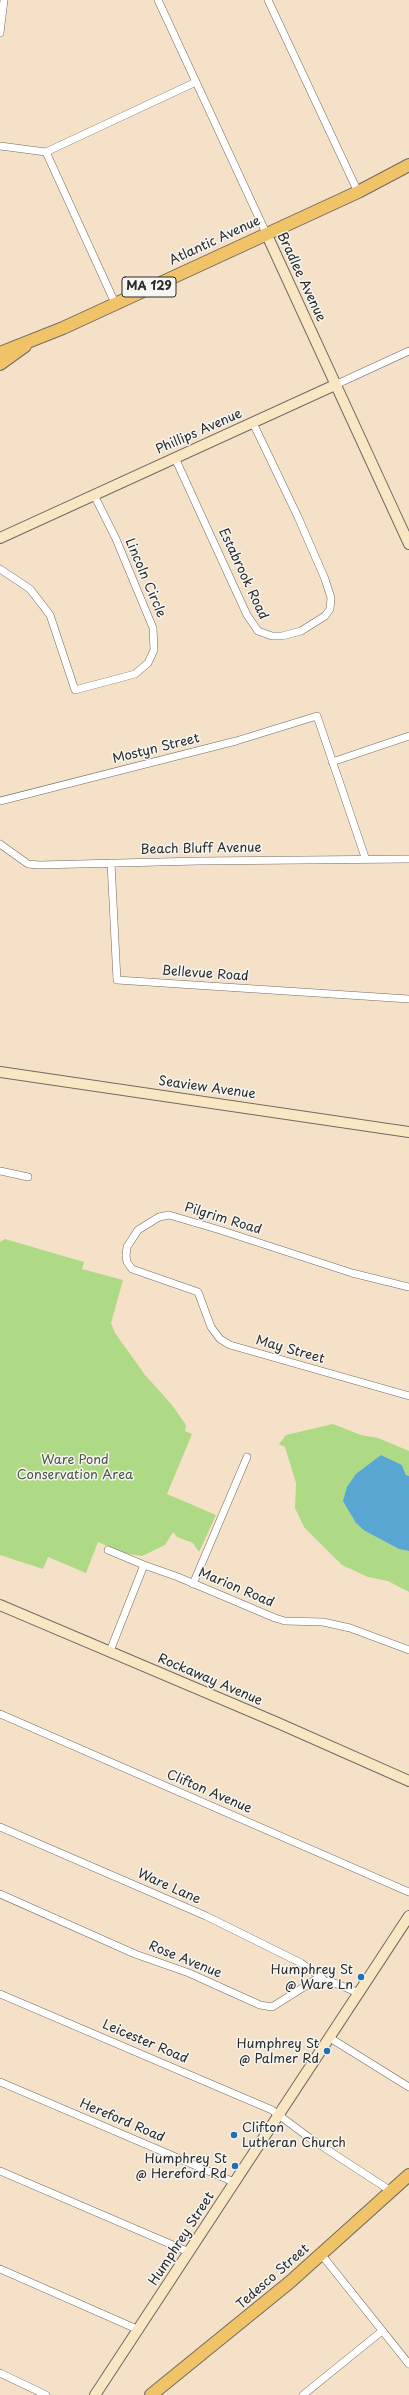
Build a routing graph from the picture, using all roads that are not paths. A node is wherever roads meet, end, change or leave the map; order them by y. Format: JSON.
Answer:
{"nodes":[{"id":1,"x":4,"y":0,"type":"edge"},
{"id":2,"x":158,"y":0,"type":"edge"},
{"id":3,"x":268,"y":0,"type":"edge"},
{"id":4,"x":0,"y":32,"type":"edge"},
{"id":5,"x":196,"y":82,"type":"junction"},
{"id":6,"x":0,"y":146,"type":"edge"},
{"id":7,"x":46,"y":152,"type":"junction"},
{"id":8,"x":409,"y":165,"type":"edge"},
{"id":9,"x":358,"y":192,"type":"junction"},
{"id":10,"x":266,"y":233,"type":"junction"},
{"id":11,"x":115,"y":303,"type":"junction"},
{"id":12,"x":32,"y":342,"type":"junction"},
{"id":13,"x":409,"y":351,"type":"edge"},
{"id":14,"x":0,"y":353,"type":"edge"},
{"id":15,"x":0,"y":364,"type":"edge"},
{"id":16,"x":335,"y":385,"type":"junction"},
{"id":17,"x":252,"y":423,"type":"junction"},
{"id":18,"x":175,"y":458,"type":"junction"},
{"id":19,"x":94,"y":495,"type":"junction"},
{"id":20,"x":407,"y":533,"type":"edge"},
{"id":21,"x":0,"y":538,"type":"edge"},
{"id":22,"x":409,"y":544,"type":"edge"},
{"id":23,"x":0,"y":569,"type":"edge"},
{"id":24,"x":409,"y":736,"type":"edge"},
{"id":25,"x":332,"y":762,"type":"junction"},
{"id":26,"x":0,"y":801,"type":"edge"},
{"id":27,"x":0,"y":844,"type":"edge"},
{"id":28,"x":409,"y":859,"type":"edge"},
{"id":29,"x":366,"y":860,"type":"junction"},
{"id":30,"x":111,"y":863,"type":"junction"},
{"id":31,"x":409,"y":999,"type":"edge"},
{"id":32,"x":0,"y":1072,"type":"edge"},
{"id":33,"x":409,"y":1132,"type":"edge"},
{"id":34,"x":0,"y":1171,"type":"edge"},
{"id":35,"x":28,"y":1177,"type":"dead end"},
{"id":36,"x":409,"y":1287,"type":"edge"},
{"id":37,"x":195,"y":1290,"type":"joint"},
{"id":38,"x":409,"y":1396,"type":"edge"},
{"id":39,"x":247,"y":1457,"type":"dead end"},
{"id":40,"x":108,"y":1550,"type":"dead end"},
{"id":41,"x":144,"y":1565,"type":"junction"},
{"id":42,"x":193,"y":1584,"type":"junction"},
{"id":43,"x":0,"y":1605,"type":"edge"},
{"id":44,"x":409,"y":1650,"type":"edge"},
{"id":45,"x":110,"y":1651,"type":"junction"},
{"id":46,"x":0,"y":1714,"type":"edge"},
{"id":47,"x":409,"y":1781,"type":"edge"},
{"id":48,"x":0,"y":1827,"type":"edge"},
{"id":49,"x":409,"y":1892,"type":"edge"},
{"id":50,"x":0,"y":1894,"type":"edge"},
{"id":51,"x":409,"y":1916,"type":"edge"},
{"id":52,"x":323,"y":1979,"type":"junction"},
{"id":53,"x":359,"y":1992,"type":"junction"},
{"id":54,"x":0,"y":1994,"type":"edge"},
{"id":55,"x":330,"y":2038,"type":"junction"},
{"id":56,"x":0,"y":2082,"type":"edge"},
{"id":57,"x":409,"y":2086,"type":"edge"},
{"id":58,"x":279,"y":2114,"type":"junction"},
{"id":59,"x":0,"y":2171,"type":"edge"},
{"id":60,"x":409,"y":2175,"type":"edge"},
{"id":61,"x":234,"y":2182,"type":"junction"},
{"id":62,"x":391,"y":2191,"type":"junction"},
{"id":63,"x":189,"y":2252,"type":"junction"},
{"id":64,"x":320,"y":2254,"type":"junction"},
{"id":65,"x":0,"y":2269,"type":"edge"},
{"id":66,"x":139,"y":2330,"type":"junction"},
{"id":67,"x":382,"y":2331,"type":"junction"},
{"id":68,"x":409,"y":2364,"type":"edge"},
{"id":69,"x":0,"y":2374,"type":"edge"},
{"id":70,"x":46,"y":2395,"type":"edge"},
{"id":71,"x":95,"y":2395,"type":"edge"},
{"id":72,"x":151,"y":2395,"type":"edge"},
{"id":73,"x":303,"y":2395,"type":"edge"}],
"edges":[{"from":1,"to":4,"type":"street"},
{"from":2,"to":5,"type":"street","name":"Bradlee Avenue"},
{"from":3,"to":9,"type":"street"},
{"from":5,"to":7,"type":"street"},
{"from":5,"to":10,"type":"street","name":"Bradlee Avenue"},
{"from":6,"to":7,"type":"street"},
{"from":7,"to":11,"type":"street"},
{"from":8,"to":9,"type":"main road","name":"Atlantic Avenue","number":"MA 129"},
{"from":9,"to":10,"type":"main road","name":"Atlantic Avenue","number":"MA 129"},
{"from":10,"to":11,"type":"main road","name":"Atlantic Avenue","number":"MA 129"},
{"from":10,"to":16,"type":"street","name":"Bradlee Avenue"},
{"from":11,"to":12,"type":"main road","name":"Atlantic Avenue","number":"MA 129"},
{"from":12,"to":14,"type":"main road","name":"Atlantic Avenue","number":"MA 129"},
{"from":12,"to":15,"type":"main road","name":"Atlantic Avenue","number":"MA 129"},
{"from":13,"to":16,"type":"street","name":"Phillips Avenue"},
{"from":16,"to":17,"type":"street","name":"Phillips Avenue"},
{"from":16,"to":20,"type":"street","name":"Bradlee Avenue"},
{"from":17,"to":18,"type":"street","name":"Phillips Avenue"},
{"from":17,"to":18,"type":"street","name":"Estabrook Road"},
{"from":18,"to":19,"type":"street","name":"Phillips Avenue"},
{"from":19,"to":21,"type":"street","name":"Phillips Avenue"},
{"from":19,"to":23,"type":"street","name":"Lincoln Circle"},
{"from":20,"to":22,"type":"street","name":"Bradlee Avenue"},
{"from":24,"to":25,"type":"street"},
{"from":25,"to":26,"type":"street","name":"Mostyn Street"},
{"from":25,"to":29,"type":"street"},
{"from":27,"to":30,"type":"street","name":"Beach Bluff Avenue"},
{"from":28,"to":29,"type":"street","name":"Beach Bluff Avenue"},
{"from":29,"to":30,"type":"street","name":"Beach Bluff Avenue"},
{"from":30,"to":31,"type":"street","name":"Bellevue Road"},
{"from":32,"to":33,"type":"street","name":"Seaview Avenue"},
{"from":34,"to":35,"type":"street"},
{"from":36,"to":37,"type":"street","name":"Pilgrim Road"},
{"from":37,"to":38,"type":"street","name":"May Street"},
{"from":39,"to":42,"type":"street"},
{"from":40,"to":41,"type":"street","name":"Marion Road"},
{"from":41,"to":42,"type":"street","name":"Marion Road"},
{"from":41,"to":45,"type":"street"},
{"from":42,"to":44,"type":"street","name":"Marion Road"},
{"from":43,"to":45,"type":"street","name":"Rockaway Avenue"},
{"from":45,"to":47,"type":"street","name":"Rockaway Avenue"},
{"from":46,"to":49,"type":"street","name":"Clifton Avenue"},
{"from":48,"to":52,"type":"street","name":"Ware Lane"},
{"from":50,"to":52,"type":"street","name":"Rose Avenue"},
{"from":51,"to":53,"type":"street","name":"Humphrey Street"},
{"from":52,"to":53,"type":"street"},
{"from":53,"to":55,"type":"street","name":"Humphrey Street"},
{"from":54,"to":58,"type":"street","name":"Leicester Road"},
{"from":55,"to":57,"type":"street"},
{"from":55,"to":58,"type":"street","name":"Humphrey Street"},
{"from":56,"to":61,"type":"street","name":"Hereford Road"},
{"from":58,"to":61,"type":"street","name":"Humphrey Street"},
{"from":58,"to":62,"type":"street","name":"Leicester Road"},
{"from":59,"to":63,"type":"street"},
{"from":60,"to":62,"type":"main road","name":"Tedesco Street"},
{"from":61,"to":63,"type":"street","name":"Humphrey Street"},
{"from":62,"to":64,"type":"main road","name":"Tedesco Street"},
{"from":63,"to":66,"type":"street","name":"Humphrey Street"},
{"from":64,"to":67,"type":"street"},
{"from":64,"to":72,"type":"main road","name":"Tedesco Street"},
{"from":65,"to":66,"type":"street"},
{"from":66,"to":71,"type":"street","name":"Humphrey Street"},
{"from":67,"to":68,"type":"street"},
{"from":67,"to":73,"type":"street"},
{"from":69,"to":70,"type":"street"}]}
